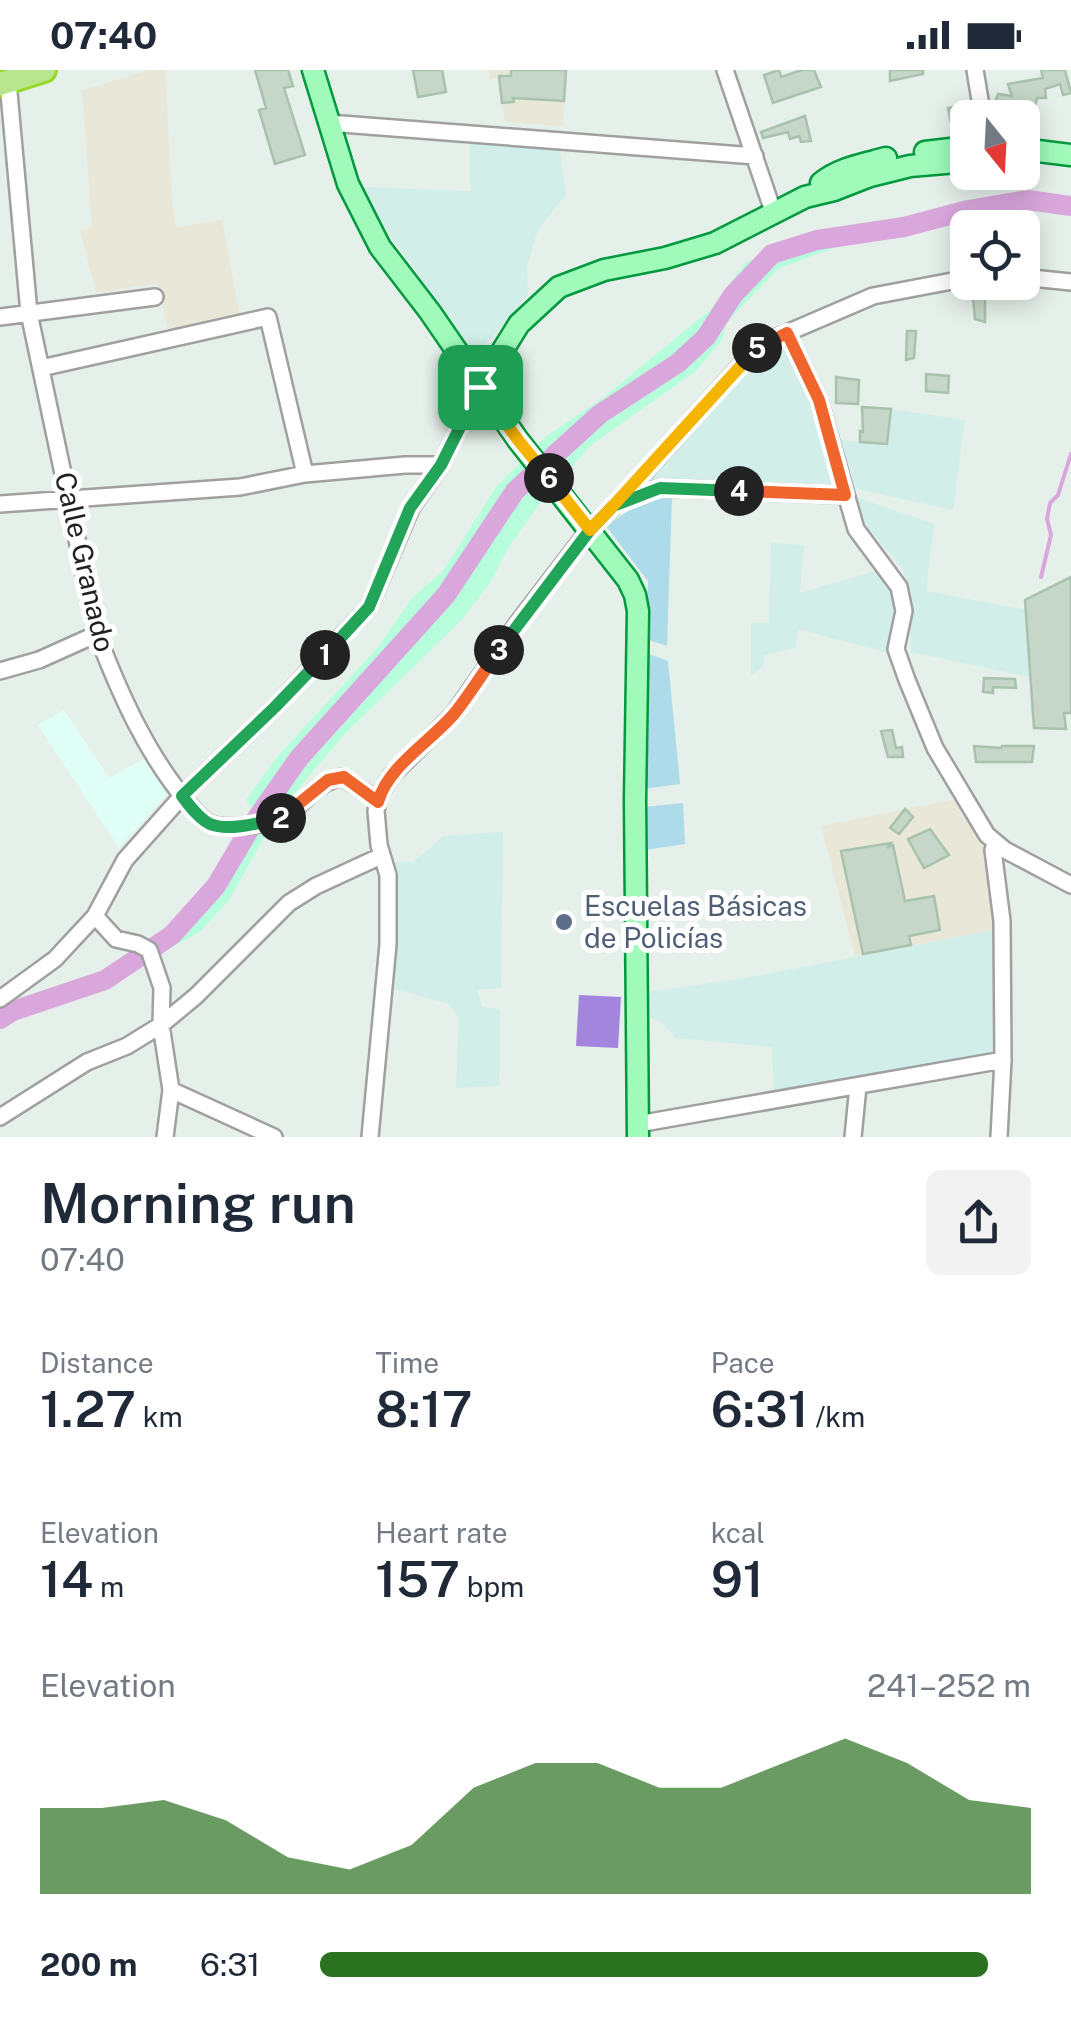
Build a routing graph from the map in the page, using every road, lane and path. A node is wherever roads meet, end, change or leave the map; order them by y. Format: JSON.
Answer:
{"nodes":[{"id":1,"x":44,"y":70,"type":"edge"},
{"id":2,"x":313,"y":70,"type":"edge"},
{"id":3,"x":726,"y":70,"type":"edge"},
{"id":4,"x":975,"y":70,"type":"edge"},
{"id":5,"x":4,"y":83,"type":"edge"},
{"id":6,"x":980,"y":100,"type":"edge"},
{"id":7,"x":329,"y":123,"type":"junction"},
{"id":8,"x":950,"y":149,"type":"edge"},
{"id":9,"x":1040,"y":152,"type":"edge"},
{"id":10,"x":755,"y":156,"type":"junction"},
{"id":11,"x":1071,"y":156,"type":"edge"},
{"id":12,"x":950,"y":163,"type":"edge"},
{"id":13,"x":1040,"y":165,"type":"edge"},
{"id":14,"x":1071,"y":168,"type":"edge"},
{"id":15,"x":805,"y":198,"type":"junction"},
{"id":16,"x":774,"y":214,"type":"junction"},
{"id":17,"x":1040,"y":278,"type":"edge"},
{"id":18,"x":950,"y":281,"type":"edge"},
{"id":19,"x":1071,"y":282,"type":"edge"},
{"id":20,"x":155,"y":297,"type":"dead end"},
{"id":21,"x":29,"y":313,"type":"junction"},
{"id":22,"x":0,"y":317,"type":"edge"},
{"id":23,"x":787,"y":333,"type":"junction"},
{"id":24,"x":41,"y":368,"type":"junction"},
{"id":25,"x":480,"y":387,"type":"junction"},
{"id":26,"x":441,"y":465,"type":"junction"},
{"id":27,"x":305,"y":474,"type":"junction"},
{"id":28,"x":845,"y":495,"type":"junction"},
{"id":29,"x":70,"y":498,"type":"junction"},
{"id":30,"x":0,"y":504,"type":"edge"},
{"id":31,"x":613,"y":506,"type":"junction"},
{"id":32,"x":590,"y":530,"type":"junction"},
{"id":33,"x":97,"y":634,"type":"junction"},
{"id":34,"x":0,"y":670,"type":"edge"},
{"id":35,"x":182,"y":796,"type":"junction"},
{"id":36,"x":378,"y":802,"type":"junction"},
{"id":37,"x":996,"y":843,"type":"junction"},
{"id":38,"x":381,"y":856,"type":"junction"},
{"id":39,"x":1071,"y":885,"type":"edge"},
{"id":40,"x":94,"y":916,"type":"junction"},
{"id":41,"x":0,"y":998,"type":"edge"},
{"id":42,"x":160,"y":1025,"type":"junction"},
{"id":43,"x":1003,"y":1060,"type":"junction"},
{"id":44,"x":858,"y":1086,"type":"junction"},
{"id":45,"x":171,"y":1090,"type":"junction"},
{"id":46,"x":0,"y":1117,"type":"edge"},
{"id":47,"x":638,"y":1131,"type":"edge"},
{"id":48,"x":165,"y":1137,"type":"edge"},
{"id":49,"x":274,"y":1137,"type":"edge"},
{"id":50,"x":370,"y":1137,"type":"edge"},
{"id":51,"x":853,"y":1137,"type":"edge"},
{"id":52,"x":999,"y":1137,"type":"edge"}],
"edges":[{"from":1,"to":5,"type":"highway"},
{"from":2,"to":7,"type":"main road"},
{"from":3,"to":10,"type":"street"},
{"from":4,"to":6,"type":"street"},
{"from":5,"to":21,"type":"street","name":"Calle Granado"},
{"from":7,"to":10,"type":"street"},
{"from":7,"to":25,"type":"main road"},
{"from":8,"to":15,"type":"main road"},
{"from":9,"to":11,"type":"main road"},
{"from":10,"to":16,"type":"street"},
{"from":12,"to":15,"type":"main road"},
{"from":13,"to":14,"type":"main road"},
{"from":15,"to":16,"type":"main road"},
{"from":16,"to":25,"type":"main road"},
{"from":17,"to":19,"type":"street"},
{"from":18,"to":23,"type":"street"},
{"from":20,"to":21,"type":"street"},
{"from":21,"to":22,"type":"street"},
{"from":21,"to":24,"type":"street","name":"Calle Granado"},
{"from":23,"to":28,"type":"street"},
{"from":23,"to":31,"type":"street"},
{"from":24,"to":27,"type":"street"},
{"from":24,"to":29,"type":"street","name":"Calle Granado"},
{"from":25,"to":26,"type":"street"},
{"from":25,"to":32,"type":"main road"},
{"from":26,"to":27,"type":"street"},
{"from":26,"to":35,"type":"street"},
{"from":27,"to":29,"type":"street"},
{"from":28,"to":31,"type":"street"},
{"from":28,"to":37,"type":"street"},
{"from":29,"to":30,"type":"street"},
{"from":29,"to":33,"type":"street","name":"Calle Granado"},
{"from":31,"to":32,"type":"street"},
{"from":32,"to":36,"type":"street"},
{"from":32,"to":47,"type":"main road"},
{"from":33,"to":34,"type":"street"},
{"from":33,"to":35,"type":"street","name":"Calle Granado"},
{"from":35,"to":36,"type":"street","name":"Calle Granado"},
{"from":35,"to":40,"type":"street"},
{"from":36,"to":38,"type":"street"},
{"from":37,"to":39,"type":"street"},
{"from":37,"to":43,"type":"street"},
{"from":38,"to":42,"type":"street"},
{"from":38,"to":50,"type":"street"},
{"from":40,"to":41,"type":"street"},
{"from":40,"to":42,"type":"street"},
{"from":42,"to":45,"type":"street"},
{"from":42,"to":46,"type":"street"},
{"from":43,"to":44,"type":"street"},
{"from":43,"to":52,"type":"street"},
{"from":44,"to":47,"type":"street"},
{"from":44,"to":51,"type":"street"},
{"from":45,"to":48,"type":"street"},
{"from":45,"to":49,"type":"street"}]}
